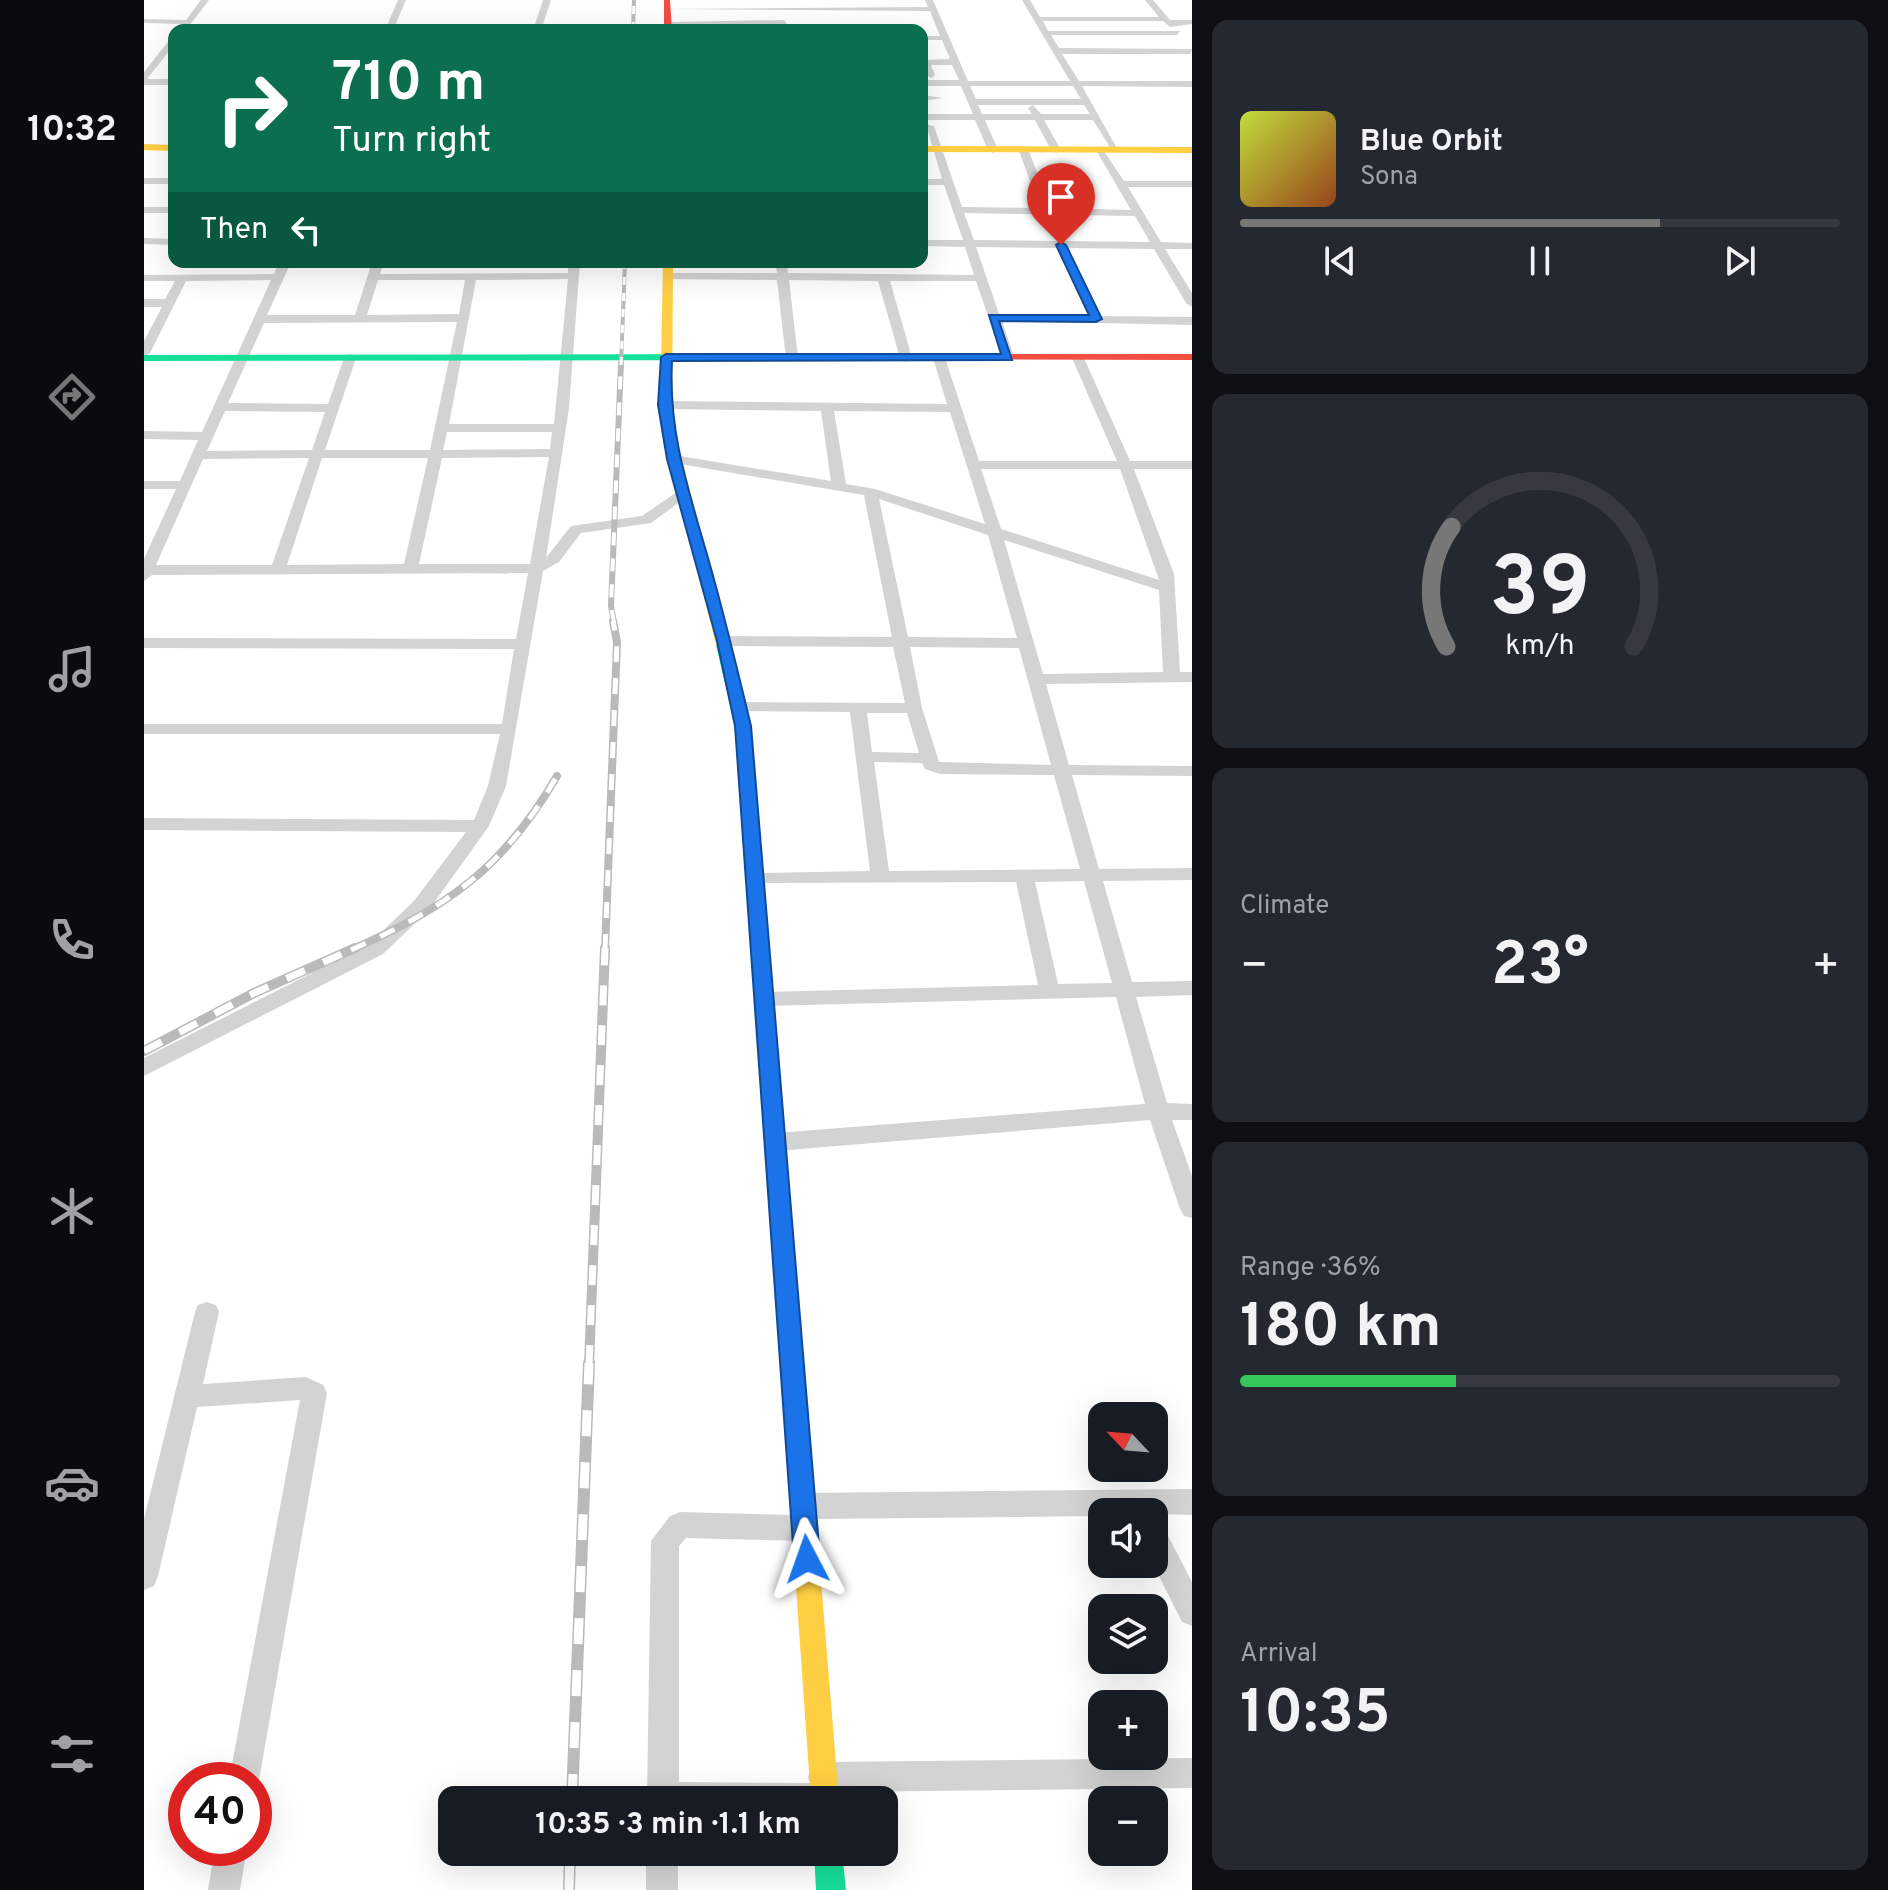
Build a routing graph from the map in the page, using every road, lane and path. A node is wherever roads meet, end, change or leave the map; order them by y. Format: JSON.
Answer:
{"nodes":[{"id":1,"x":205,"y":0,"type":"edge"},
{"id":2,"x":402,"y":0,"type":"edge"},
{"id":3,"x":547,"y":0,"type":"edge"},
{"id":4,"x":1026,"y":0,"type":"edge"},
{"id":5,"x":1149,"y":0,"type":"edge"},
{"id":6,"x":903,"y":4,"type":"edge"},
{"id":7,"x":931,"y":4,"type":"edge"},
{"id":8,"x":869,"y":5,"type":"edge"},
{"id":9,"x":697,"y":9,"type":"junction"},
{"id":10,"x":1061,"y":10,"type":"dead end"},
{"id":11,"x":783,"y":15,"type":"edge"},
{"id":12,"x":839,"y":17,"type":"edge"},
{"id":13,"x":667,"y":18,"type":"edge"},
{"id":14,"x":1037,"y":19,"type":"junction"},
{"id":15,"x":1071,"y":19,"type":"junction"},
{"id":16,"x":1108,"y":19,"type":"junction"},
{"id":17,"x":1166,"y":20,"type":"junction"},
{"id":18,"x":144,"y":21,"type":"edge"},
{"id":19,"x":727,"y":21,"type":"edge"},
{"id":20,"x":188,"y":22,"type":"joint"},
{"id":21,"x":1192,"y":22,"type":"edge"},
{"id":22,"x":757,"y":23,"type":"edge"},
{"id":23,"x":807,"y":23,"type":"edge"},
{"id":24,"x":392,"y":24,"type":"edge"},
{"id":25,"x":539,"y":24,"type":"edge"},
{"id":26,"x":686,"y":24,"type":"edge"},
{"id":27,"x":699,"y":24,"type":"edge"},
{"id":28,"x":1046,"y":33,"type":"junction"},
{"id":29,"x":1084,"y":33,"type":"junction"},
{"id":30,"x":1118,"y":33,"type":"junction"},
{"id":31,"x":1154,"y":36,"type":"junction"},
{"id":32,"x":1179,"y":37,"type":"junction"},
{"id":33,"x":928,"y":38,"type":"edge"},
{"id":34,"x":946,"y":38,"type":"junction"},
{"id":35,"x":168,"y":48,"type":"edge"},
{"id":36,"x":1056,"y":51,"type":"junction"},
{"id":37,"x":1097,"y":51,"type":"junction"},
{"id":38,"x":1125,"y":51,"type":"junction"},
{"id":39,"x":1164,"y":51,"type":"junction"},
{"id":40,"x":1191,"y":52,"type":"edge"},
{"id":41,"x":953,"y":57,"type":"junction"},
{"id":42,"x":928,"y":58,"type":"edge"},
{"id":43,"x":144,"y":61,"type":"edge"},
{"id":44,"x":158,"y":61,"type":"junction"},
{"id":45,"x":168,"y":61,"type":"edge"},
{"id":46,"x":1127,"y":62,"type":"dead end"},
{"id":47,"x":1135,"y":73,"type":"dead end"},
{"id":48,"x":144,"y":80,"type":"edge"},
{"id":49,"x":168,"y":82,"type":"edge"},
{"id":50,"x":964,"y":83,"type":"junction"},
{"id":51,"x":1077,"y":84,"type":"junction"},
{"id":52,"x":1142,"y":84,"type":"junction"},
{"id":53,"x":1192,"y":84,"type":"edge"},
{"id":54,"x":934,"y":89,"type":"edge"},
{"id":55,"x":1029,"y":102,"type":"junction"},
{"id":56,"x":1087,"y":102,"type":"junction"},
{"id":57,"x":974,"y":109,"type":"junction"},
{"id":58,"x":1037,"y":117,"type":"junction"},
{"id":59,"x":1096,"y":117,"type":"junction"},
{"id":60,"x":928,"y":122,"type":"edge"},
{"id":61,"x":144,"y":147,"type":"edge"},
{"id":62,"x":168,"y":147,"type":"edge"},
{"id":63,"x":930,"y":149,"type":"edge"},
{"id":64,"x":993,"y":150,"type":"junction"},
{"id":65,"x":1056,"y":150,"type":"junction"},
{"id":66,"x":1108,"y":150,"type":"junction"},
{"id":67,"x":1192,"y":150,"type":"edge"},
{"id":68,"x":1024,"y":151,"type":"junction"},
{"id":69,"x":148,"y":181,"type":"edge"},
{"id":70,"x":928,"y":182,"type":"edge"},
{"id":71,"x":946,"y":182,"type":"junction"},
{"id":72,"x":1121,"y":184,"type":"junction"},
{"id":73,"x":1192,"y":184,"type":"edge"},
{"id":74,"x":144,"y":193,"type":"edge"},
{"id":75,"x":144,"y":210,"type":"edge"},
{"id":76,"x":168,"y":210,"type":"edge"},
{"id":77,"x":956,"y":210,"type":"junction"},
{"id":78,"x":1046,"y":211,"type":"junction"},
{"id":79,"x":1138,"y":213,"type":"junction"},
{"id":80,"x":144,"y":241,"type":"edge"},
{"id":81,"x":168,"y":242,"type":"edge"},
{"id":82,"x":928,"y":243,"type":"edge"},
{"id":83,"x":969,"y":244,"type":"junction"},
{"id":84,"x":1061,"y":245,"type":"junction"},
{"id":85,"x":1158,"y":246,"type":"junction"},
{"id":86,"x":1192,"y":246,"type":"edge"},
{"id":87,"x":282,"y":268,"type":"edge"},
{"id":88,"x":376,"y":268,"type":"edge"},
{"id":89,"x":574,"y":268,"type":"edge"},
{"id":90,"x":782,"y":268,"type":"edge"},
{"id":91,"x":668,"y":269,"type":"edge"},
{"id":92,"x":574,"y":276,"type":"junction"},
{"id":93,"x":278,"y":277,"type":"junction"},
{"id":94,"x":373,"y":277,"type":"junction"},
{"id":95,"x":471,"y":277,"type":"junction"},
{"id":96,"x":783,"y":277,"type":"junction"},
{"id":97,"x":883,"y":277,"type":"junction"},
{"id":98,"x":144,"y":278,"type":"edge"},
{"id":99,"x":182,"y":278,"type":"junction"},
{"id":100,"x":980,"y":278,"type":"junction"},
{"id":101,"x":1185,"y":281,"type":"edge"},
{"id":102,"x":144,"y":303,"type":"edge"},
{"id":103,"x":168,"y":303,"type":"junction"},
{"id":104,"x":1192,"y":303,"type":"edge"},
{"id":105,"x":993,"y":317,"type":"junction"},
{"id":106,"x":360,"y":318,"type":"junction"},
{"id":107,"x":461,"y":318,"type":"junction"},
{"id":108,"x":260,"y":319,"type":"junction"},
{"id":109,"x":1096,"y":319,"type":"junction"},
{"id":110,"x":1192,"y":321,"type":"edge"},
{"id":111,"x":144,"y":356,"type":"edge"},
{"id":112,"x":569,"y":357,"type":"junction"},
{"id":113,"x":666,"y":357,"type":"junction"},
{"id":114,"x":1008,"y":357,"type":"junction"},
{"id":115,"x":1192,"y":357,"type":"edge"},
{"id":116,"x":350,"y":358,"type":"junction"},
{"id":117,"x":457,"y":358,"type":"junction"},
{"id":118,"x":792,"y":358,"type":"junction"},
{"id":119,"x":906,"y":358,"type":"junction"},
{"id":120,"x":939,"y":358,"type":"junction"},
{"id":121,"x":1078,"y":358,"type":"junction"},
{"id":122,"x":242,"y":359,"type":"junction"},
{"id":123,"x":664,"y":405,"type":"junction"},
{"id":124,"x":220,"y":407,"type":"junction"},
{"id":125,"x":827,"y":407,"type":"junction"},
{"id":126,"x":332,"y":408,"type":"junction"},
{"id":127,"x":955,"y":408,"type":"junction"},
{"id":128,"x":441,"y":428,"type":"junction"},
{"id":129,"x":560,"y":428,"type":"junction"},
{"id":130,"x":144,"y":435,"type":"edge"},
{"id":131,"x":207,"y":436,"type":"junction"},
{"id":132,"x":557,"y":453,"type":"junction"},
{"id":133,"x":437,"y":454,"type":"junction"},
{"id":134,"x":199,"y":455,"type":"junction"},
{"id":135,"x":317,"y":455,"type":"junction"},
{"id":136,"x":674,"y":459,"type":"junction"},
{"id":137,"x":1125,"y":464,"type":"junction"},
{"id":138,"x":972,"y":465,"type":"junction"},
{"id":139,"x":1192,"y":465,"type":"edge"},
{"id":140,"x":144,"y":485,"type":"edge"},
{"id":141,"x":185,"y":485,"type":"junction"},
{"id":142,"x":839,"y":485,"type":"junction"},
{"id":143,"x":870,"y":492,"type":"junction"},
{"id":144,"x":682,"y":495,"type":"junction"},
{"id":145,"x":995,"y":533,"type":"junction"},
{"id":146,"x":151,"y":546,"type":"edge"},
{"id":147,"x":278,"y":568,"type":"junction"},
{"id":148,"x":539,"y":568,"type":"junction"},
{"id":149,"x":410,"y":569,"type":"junction"},
{"id":150,"x":146,"y":573,"type":"edge"},
{"id":151,"x":1168,"y":588,"type":"junction"},
{"id":152,"x":724,"y":641,"type":"junction"},
{"id":153,"x":144,"y":643,"type":"edge"},
{"id":154,"x":903,"y":643,"type":"junction"},
{"id":155,"x":1025,"y":643,"type":"junction"},
{"id":156,"x":523,"y":644,"type":"junction"},
{"id":157,"x":1172,"y":677,"type":"junction"},
{"id":158,"x":1192,"y":677,"type":"edge"},
{"id":159,"x":1034,"y":679,"type":"junction"},
{"id":160,"x":739,"y":706,"type":"junction"},
{"id":161,"x":858,"y":708,"type":"junction"},
{"id":162,"x":914,"y":708,"type":"junction"},
{"id":163,"x":144,"y":729,"type":"edge"},
{"id":164,"x":508,"y":729,"type":"junction"},
{"id":165,"x":865,"y":757,"type":"junction"},
{"id":166,"x":927,"y":758,"type":"junction"},
{"id":167,"x":1060,"y":771,"type":"junction"},
{"id":168,"x":1192,"y":771,"type":"edge"},
{"id":169,"x":144,"y":824,"type":"edge"},
{"id":170,"x":480,"y":826,"type":"junction"},
{"id":171,"x":1091,"y":874,"type":"junction"},
{"id":172,"x":1192,"y":874,"type":"edge"},
{"id":173,"x":1024,"y":876,"type":"junction"},
{"id":174,"x":880,"y":877,"type":"junction"},
{"id":175,"x":757,"y":879,"type":"junction"},
{"id":176,"x":1123,"y":988,"type":"junction"},
{"id":177,"x":1192,"y":988,"type":"edge"},
{"id":178,"x":1049,"y":990,"type":"junction"},
{"id":179,"x":765,"y":999,"type":"junction"},
{"id":180,"x":144,"y":1068,"type":"edge"},
{"id":181,"x":1158,"y":1111,"type":"junction"},
{"id":182,"x":1192,"y":1112,"type":"edge"},
{"id":183,"x":776,"y":1142,"type":"junction"},
{"id":184,"x":1192,"y":1209,"type":"edge"},
{"id":185,"x":207,"y":1312,"type":"dead end"},
{"id":186,"x":187,"y":1396,"type":"junction"},
{"id":187,"x":153,"y":1501,"type":"edge"},
{"id":188,"x":1192,"y":1502,"type":"edge"},
{"id":189,"x":1168,"y":1504,"type":"edge"},
{"id":190,"x":1088,"y":1509,"type":"edge"},
{"id":191,"x":804,"y":1517,"type":"junction"},
{"id":192,"x":1168,"y":1565,"type":"edge"},
{"id":193,"x":144,"y":1576,"type":"edge"},
{"id":194,"x":1192,"y":1612,"type":"edge"},
{"id":195,"x":247,"y":1762,"type":"edge"},
{"id":196,"x":1192,"y":1773,"type":"edge"},
{"id":197,"x":663,"y":1786,"type":"edge"},
{"id":198,"x":824,"y":1786,"type":"edge"},
{"id":199,"x":898,"y":1788,"type":"edge"},
{"id":200,"x":228,"y":1866,"type":"edge"},
{"id":201,"x":662,"y":1866,"type":"edge"},
{"id":202,"x":829,"y":1866,"type":"edge"},
{"id":203,"x":224,"y":1890,"type":"edge"},
{"id":204,"x":662,"y":1890,"type":"edge"},
{"id":205,"x":831,"y":1890,"type":"edge"}],
"edges":[{"from":1,"to":20,"type":"street"},
{"from":2,"to":24,"type":"street"},
{"from":3,"to":25,"type":"street"},
{"from":4,"to":14,"type":"street"},
{"from":5,"to":17,"type":"street"},
{"from":6,"to":7,"type":"street"},
{"from":6,"to":8,"type":"street"},
{"from":6,"to":12,"type":"street"},
{"from":7,"to":34,"type":"street"},
{"from":8,"to":12,"type":"street"},
{"from":9,"to":13,"type":"street"},
{"from":9,"to":19,"type":"street"},
{"from":9,"to":27,"type":"street"},
{"from":10,"to":15,"type":"street"},
{"from":11,"to":12,"type":"street"},
{"from":11,"to":19,"type":"street"},
{"from":11,"to":22,"type":"street"},
{"from":11,"to":23,"type":"street"},
{"from":12,"to":23,"type":"street"},
{"from":13,"to":26,"type":"street"},
{"from":14,"to":15,"type":"street"},
{"from":14,"to":28,"type":"street"},
{"from":15,"to":16,"type":"street"},
{"from":15,"to":29,"type":"street"},
{"from":16,"to":17,"type":"street"},
{"from":16,"to":30,"type":"street"},
{"from":17,"to":21,"type":"street"},
{"from":17,"to":32,"type":"street"},
{"from":18,"to":20,"type":"street"},
{"from":19,"to":22,"type":"street"},
{"from":28,"to":29,"type":"street"},
{"from":28,"to":36,"type":"street"},
{"from":29,"to":30,"type":"street"},
{"from":29,"to":37,"type":"street"},
{"from":30,"to":31,"type":"street"},
{"from":30,"to":38,"type":"street"},
{"from":31,"to":32,"type":"street"},
{"from":31,"to":39,"type":"street"},
{"from":32,"to":40,"type":"street"},
{"from":33,"to":34,"type":"street"},
{"from":34,"to":41,"type":"street"},
{"from":35,"to":44,"type":"street"},
{"from":36,"to":37,"type":"street"},
{"from":36,"to":51,"type":"street"},
{"from":37,"to":38,"type":"street"},
{"from":38,"to":39,"type":"street"},
{"from":38,"to":46,"type":"street"},
{"from":39,"to":40,"type":"street"},
{"from":41,"to":42,"type":"street"},
{"from":41,"to":50,"type":"street"},
{"from":43,"to":44,"type":"street"},
{"from":44,"to":45,"type":"street"},
{"from":44,"to":48,"type":"street"},
{"from":47,"to":52,"type":"street"},
{"from":48,"to":49,"type":"street"},
{"from":50,"to":51,"type":"street"},
{"from":50,"to":54,"type":"street"},
{"from":50,"to":57,"type":"street"},
{"from":51,"to":52,"type":"street"},
{"from":51,"to":56,"type":"street"},
{"from":52,"to":53,"type":"street"},
{"from":54,"to":57,"type":"street"},
{"from":55,"to":56,"type":"street"},
{"from":55,"to":57,"type":"street"},
{"from":55,"to":58,"type":"street"},
{"from":56,"to":59,"type":"street"},
{"from":57,"to":58,"type":"street"},
{"from":57,"to":60,"type":"street"},
{"from":57,"to":64,"type":"street"},
{"from":58,"to":59,"type":"street"},
{"from":58,"to":65,"type":"street"},
{"from":59,"to":66,"type":"street"},
{"from":61,"to":62,"type":"main road"},
{"from":63,"to":64,"type":"main road"},
{"from":63,"to":71,"type":"street"},
{"from":64,"to":68,"type":"main road"},
{"from":65,"to":66,"type":"main road"},
{"from":65,"to":68,"type":"main road"},
{"from":66,"to":67,"type":"main road"},
{"from":66,"to":72,"type":"street"},
{"from":68,"to":78,"type":"street"},
{"from":69,"to":74,"type":"street"},
{"from":70,"to":71,"type":"street"},
{"from":71,"to":77,"type":"street"},
{"from":72,"to":73,"type":"street"},
{"from":72,"to":79,"type":"street"},
{"from":75,"to":76,"type":"street"},
{"from":77,"to":78,"type":"street"},
{"from":77,"to":83,"type":"street"},
{"from":78,"to":79,"type":"street"},
{"from":79,"to":85,"type":"street"},
{"from":80,"to":81,"type":"street"},
{"from":82,"to":83,"type":"street"},
{"from":83,"to":84,"type":"street"},
{"from":83,"to":100,"type":"street"},
{"from":84,"to":85,"type":"street"},
{"from":84,"to":109,"type":"street"},
{"from":85,"to":86,"type":"street"},
{"from":85,"to":101,"type":"street"},
{"from":87,"to":93,"type":"street"},
{"from":88,"to":94,"type":"street"},
{"from":89,"to":92,"type":"street"},
{"from":90,"to":96,"type":"street"},
{"from":91,"to":96,"type":"street"},
{"from":91,"to":113,"type":"main road"},
{"from":92,"to":95,"type":"street"},
{"from":92,"to":112,"type":"street"},
{"from":93,"to":99,"type":"street"},
{"from":93,"to":108,"type":"street"},
{"from":94,"to":95,"type":"street"},
{"from":94,"to":106,"type":"street"},
{"from":95,"to":107,"type":"street"},
{"from":96,"to":97,"type":"street"},
{"from":96,"to":118,"type":"street"},
{"from":97,"to":100,"type":"street"},
{"from":97,"to":119,"type":"street"},
{"from":98,"to":99,"type":"street"},
{"from":99,"to":103,"type":"street"},
{"from":100,"to":105,"type":"street"},
{"from":101,"to":104,"type":"street"},
{"from":102,"to":103,"type":"street"},
{"from":103,"to":111,"type":"street"},
{"from":105,"to":109,"type":"street"},
{"from":105,"to":114,"type":"street"},
{"from":106,"to":107,"type":"street"},
{"from":106,"to":108,"type":"street"},
{"from":107,"to":117,"type":"street"},
{"from":108,"to":122,"type":"street"},
{"from":109,"to":110,"type":"street"},
{"from":111,"to":122,"type":"main road"},
{"from":112,"to":113,"type":"main road"},
{"from":112,"to":117,"type":"main road"},
{"from":112,"to":129,"type":"street"},
{"from":113,"to":118,"type":"main road"},
{"from":113,"to":123,"type":"main road"},
{"from":114,"to":120,"type":"main road"},
{"from":114,"to":121,"type":"main road"},
{"from":115,"to":121,"type":"main road"},
{"from":116,"to":117,"type":"main road"},
{"from":116,"to":122,"type":"main road"},
{"from":116,"to":126,"type":"street"},
{"from":117,"to":128,"type":"street"},
{"from":118,"to":119,"type":"main road"},
{"from":119,"to":120,"type":"main road"},
{"from":120,"to":127,"type":"street"},
{"from":121,"to":137,"type":"street"},
{"from":122,"to":124,"type":"street"},
{"from":123,"to":125,"type":"street"},
{"from":123,"to":136,"type":"main road"},
{"from":124,"to":126,"type":"street"},
{"from":124,"to":131,"type":"street"},
{"from":125,"to":127,"type":"street"},
{"from":125,"to":142,"type":"street"},
{"from":126,"to":135,"type":"street"},
{"from":127,"to":138,"type":"street"},
{"from":128,"to":129,"type":"street"},
{"from":128,"to":133,"type":"street"},
{"from":129,"to":132,"type":"street"},
{"from":130,"to":131,"type":"street"},
{"from":131,"to":134,"type":"street"},
{"from":132,"to":133,"type":"street"},
{"from":132,"to":148,"type":"street"},
{"from":133,"to":135,"type":"street"},
{"from":133,"to":149,"type":"street"},
{"from":134,"to":135,"type":"street"},
{"from":134,"to":141,"type":"street"},
{"from":135,"to":147,"type":"street"},
{"from":136,"to":142,"type":"street"},
{"from":136,"to":144,"type":"main road"},
{"from":137,"to":138,"type":"street"},
{"from":137,"to":139,"type":"street"},
{"from":137,"to":151,"type":"street"},
{"from":138,"to":145,"type":"street"},
{"from":140,"to":141,"type":"street"},
{"from":141,"to":146,"type":"street"},
{"from":142,"to":143,"type":"street"},
{"from":143,"to":145,"type":"street"},
{"from":143,"to":154,"type":"street"},
{"from":144,"to":148,"type":"street"},
{"from":144,"to":152,"type":"main road"},
{"from":145,"to":151,"type":"street"},
{"from":145,"to":155,"type":"street"},
{"from":146,"to":150,"type":"street"},
{"from":147,"to":149,"type":"street"},
{"from":147,"to":150,"type":"street"},
{"from":148,"to":149,"type":"street"},
{"from":148,"to":156,"type":"street"},
{"from":151,"to":157,"type":"street"},
{"from":152,"to":154,"type":"street"},
{"from":152,"to":160,"type":"main road"},
{"from":153,"to":156,"type":"street"},
{"from":154,"to":155,"type":"street"},
{"from":154,"to":162,"type":"street"},
{"from":155,"to":159,"type":"street"},
{"from":156,"to":164,"type":"street"},
{"from":157,"to":158,"type":"street"},
{"from":157,"to":159,"type":"street"},
{"from":159,"to":167,"type":"street"},
{"from":160,"to":161,"type":"street"},
{"from":160,"to":175,"type":"main road"},
{"from":161,"to":162,"type":"street"},
{"from":161,"to":165,"type":"street"},
{"from":162,"to":166,"type":"street"},
{"from":163,"to":164,"type":"street"},
{"from":164,"to":170,"type":"street"},
{"from":165,"to":166,"type":"street"},
{"from":165,"to":174,"type":"street"},
{"from":166,"to":167,"type":"street"},
{"from":167,"to":168,"type":"street"},
{"from":167,"to":171,"type":"street"},
{"from":169,"to":170,"type":"street"},
{"from":170,"to":180,"type":"street"},
{"from":171,"to":172,"type":"street"},
{"from":171,"to":173,"type":"street"},
{"from":171,"to":176,"type":"street"},
{"from":173,"to":174,"type":"street"},
{"from":173,"to":178,"type":"street"},
{"from":174,"to":175,"type":"street"},
{"from":175,"to":179,"type":"main road"},
{"from":176,"to":177,"type":"street"},
{"from":176,"to":178,"type":"street"},
{"from":176,"to":181,"type":"street"},
{"from":178,"to":179,"type":"street"},
{"from":179,"to":183,"type":"main road"},
{"from":181,"to":182,"type":"street"},
{"from":181,"to":183,"type":"street"},
{"from":181,"to":184,"type":"street"},
{"from":183,"to":191,"type":"main road"},
{"from":185,"to":186,"type":"street"},
{"from":186,"to":187,"type":"street"},
{"from":186,"to":195,"type":"street"},
{"from":187,"to":193,"type":"street"},
{"from":188,"to":189,"type":"street"},
{"from":190,"to":191,"type":"street"},
{"from":191,"to":197,"type":"street"},
{"from":191,"to":198,"type":"main road"},
{"from":192,"to":194,"type":"street"},
{"from":196,"to":199,"type":"street"},
{"from":200,"to":203,"type":"street"},
{"from":201,"to":204,"type":"street"},
{"from":202,"to":205,"type":"main road"}]}
